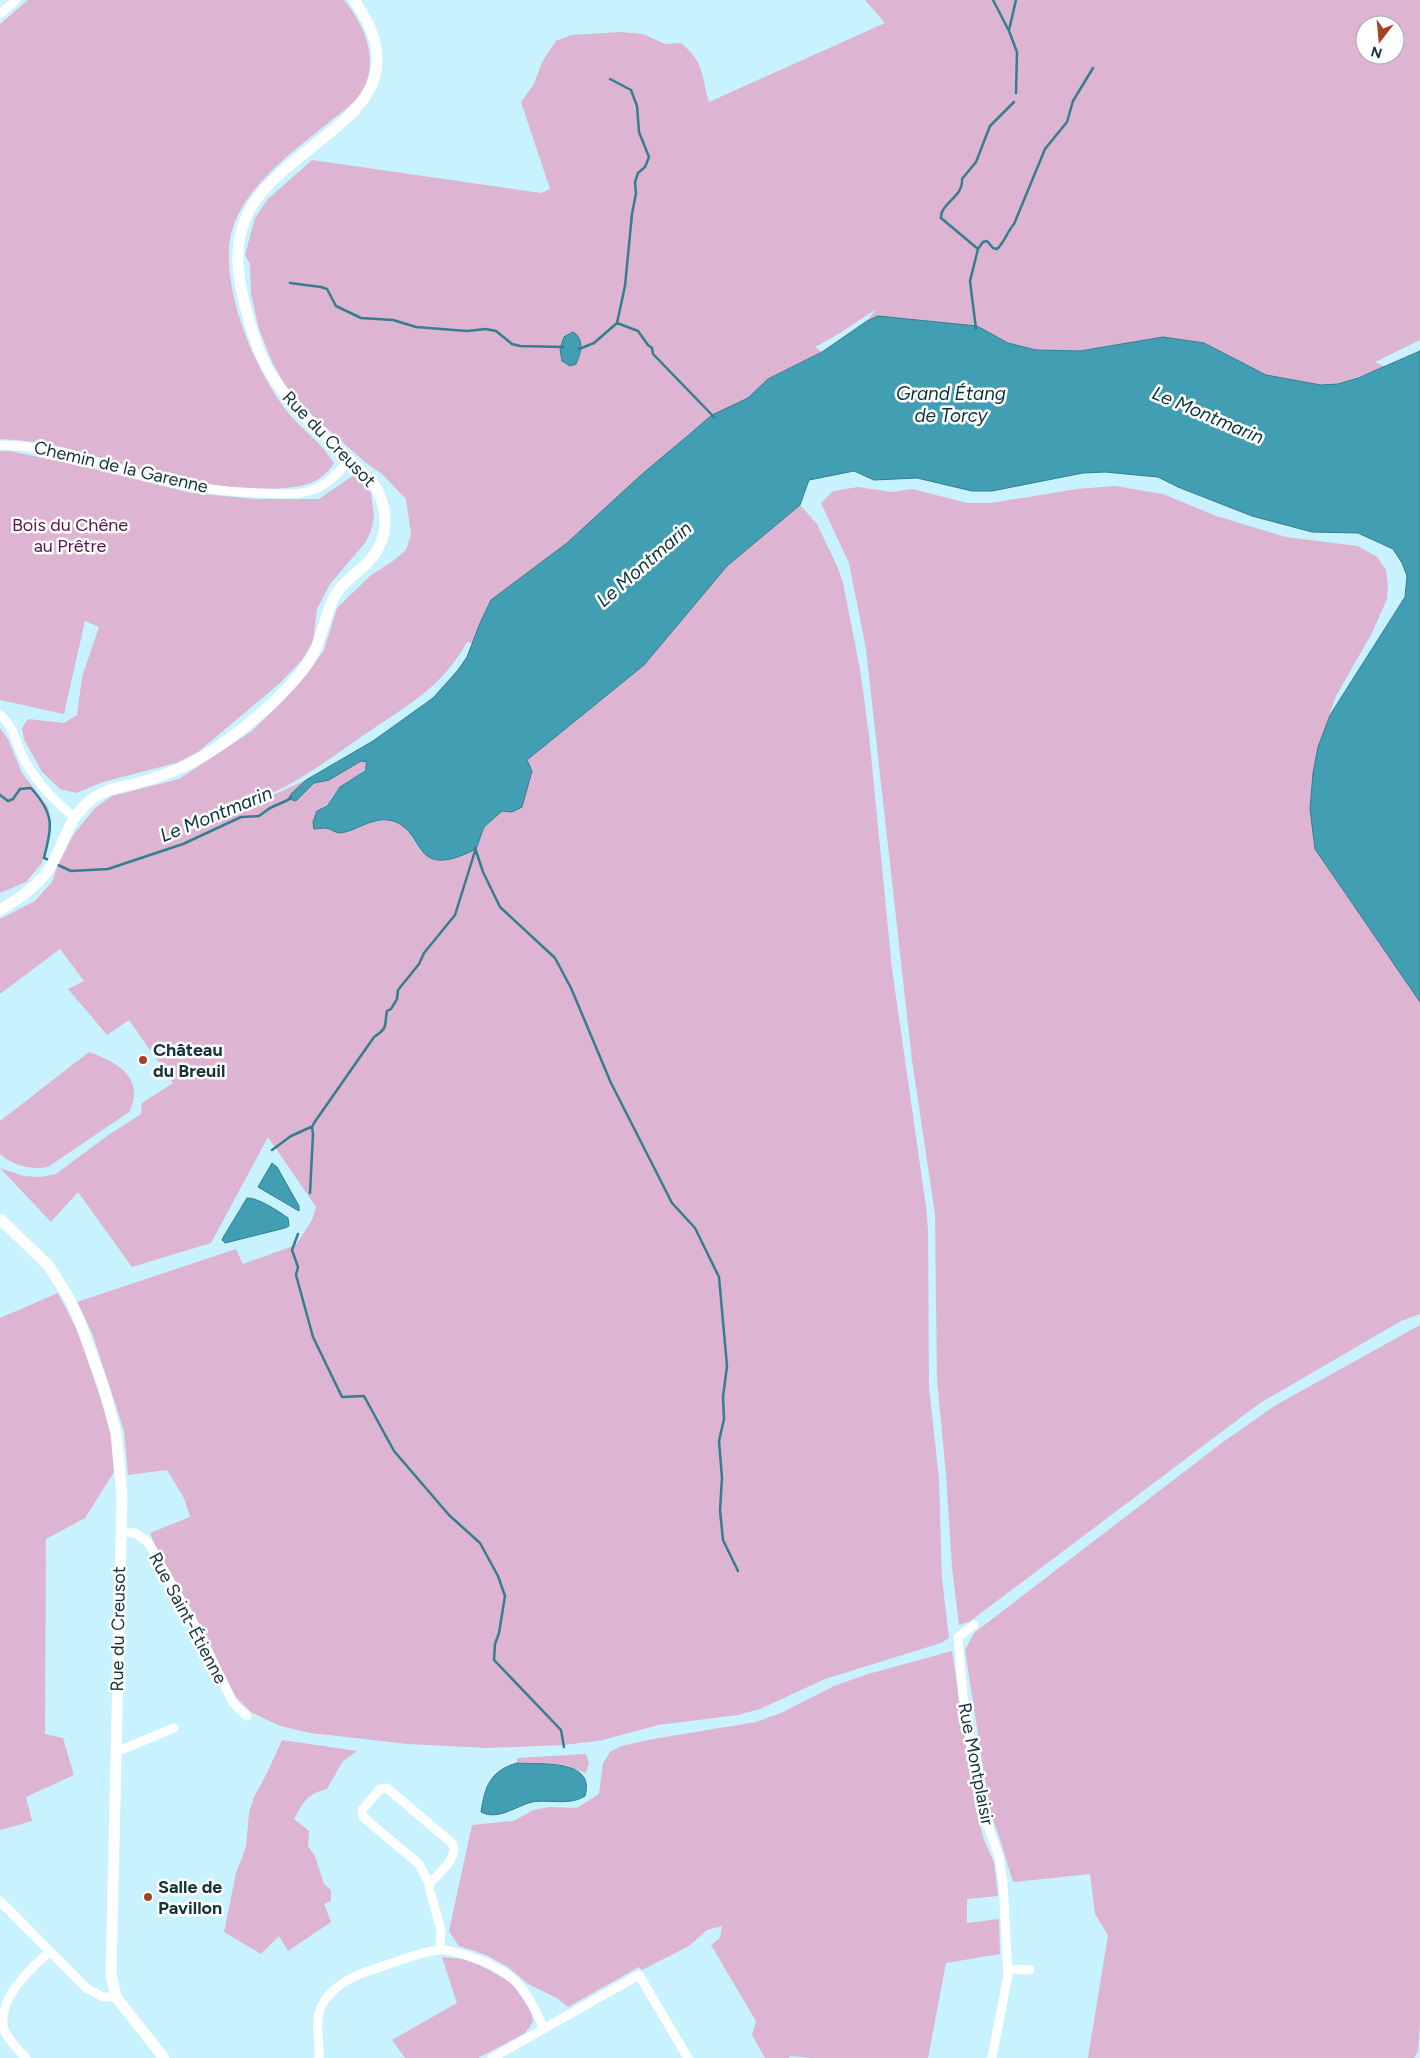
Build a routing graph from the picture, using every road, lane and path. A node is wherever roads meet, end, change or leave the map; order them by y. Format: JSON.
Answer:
{"nodes":[{"id":1,"x":16,"y":0,"type":"edge"},
{"id":2,"x":354,"y":0,"type":"edge"},
{"id":3,"x":0,"y":14,"type":"edge"},
{"id":4,"x":0,"y":445,"type":"edge"},
{"id":5,"x":350,"y":460,"type":"junction"},
{"id":6,"x":0,"y":716,"type":"edge"},
{"id":7,"x":75,"y":817,"type":"junction"},
{"id":8,"x":0,"y":910,"type":"edge"},
{"id":9,"x":0,"y":1219,"type":"edge"},
{"id":10,"x":121,"y":1532,"type":"junction"},
{"id":11,"x":974,"y":1625,"type":"dead end"},
{"id":12,"x":247,"y":1716,"type":"dead end"},
{"id":13,"x":174,"y":1728,"type":"dead end"},
{"id":14,"x":116,"y":1752,"type":"junction"},
{"id":15,"x":429,"y":1884,"type":"junction"},
{"id":16,"x":0,"y":1901,"type":"edge"},
{"id":17,"x":440,"y":1949,"type":"junction"},
{"id":18,"x":49,"y":1952,"type":"junction"},
{"id":19,"x":1008,"y":1969,"type":"junction"},
{"id":20,"x":1030,"y":1970,"type":"dead end"},
{"id":21,"x":116,"y":1997,"type":"junction"},
{"id":22,"x":544,"y":2029,"type":"junction"},
{"id":23,"x":686,"y":2056,"type":"edge"},
{"id":24,"x":26,"y":2058,"type":"edge"},
{"id":25,"x":164,"y":2058,"type":"edge"},
{"id":26,"x":319,"y":2058,"type":"edge"},
{"id":27,"x":492,"y":2058,"type":"edge"},
{"id":28,"x":675,"y":2058,"type":"edge"},
{"id":29,"x":992,"y":2058,"type":"edge"}],
"edges":[{"from":1,"to":3,"type":"street"},
{"from":2,"to":5,"type":"street","name":"Rue du Creusot"},
{"from":4,"to":5,"type":"street","name":"Chemin de la Garenne"},
{"from":5,"to":7,"type":"street","name":"Rue du Creusot"},
{"from":6,"to":7,"type":"street"},
{"from":7,"to":8,"type":"street","name":"Rue du Creusot"},
{"from":9,"to":10,"type":"street","name":"Rue du Creusot"},
{"from":10,"to":12,"type":"street","name":"Rue Saint-Étienne"},
{"from":10,"to":14,"type":"street","name":"Rue du Creusot"},
{"from":11,"to":19,"type":"street","name":"Rue Montplaisir"},
{"from":13,"to":14,"type":"street"},
{"from":14,"to":21,"type":"street","name":"Rue du Creusot"},
{"from":15,"to":15,"type":"street"},
{"from":15,"to":17,"type":"street"},
{"from":16,"to":18,"type":"street"},
{"from":17,"to":22,"type":"street"},
{"from":17,"to":26,"type":"street"},
{"from":18,"to":21,"type":"street"},
{"from":18,"to":24,"type":"street"},
{"from":19,"to":20,"type":"street"},
{"from":19,"to":29,"type":"street","name":"Rue Montplaisir"},
{"from":21,"to":25,"type":"street","name":"Rue du Creusot"},
{"from":22,"to":23,"type":"street"},
{"from":22,"to":27,"type":"street"},
{"from":23,"to":28,"type":"street"}]}
